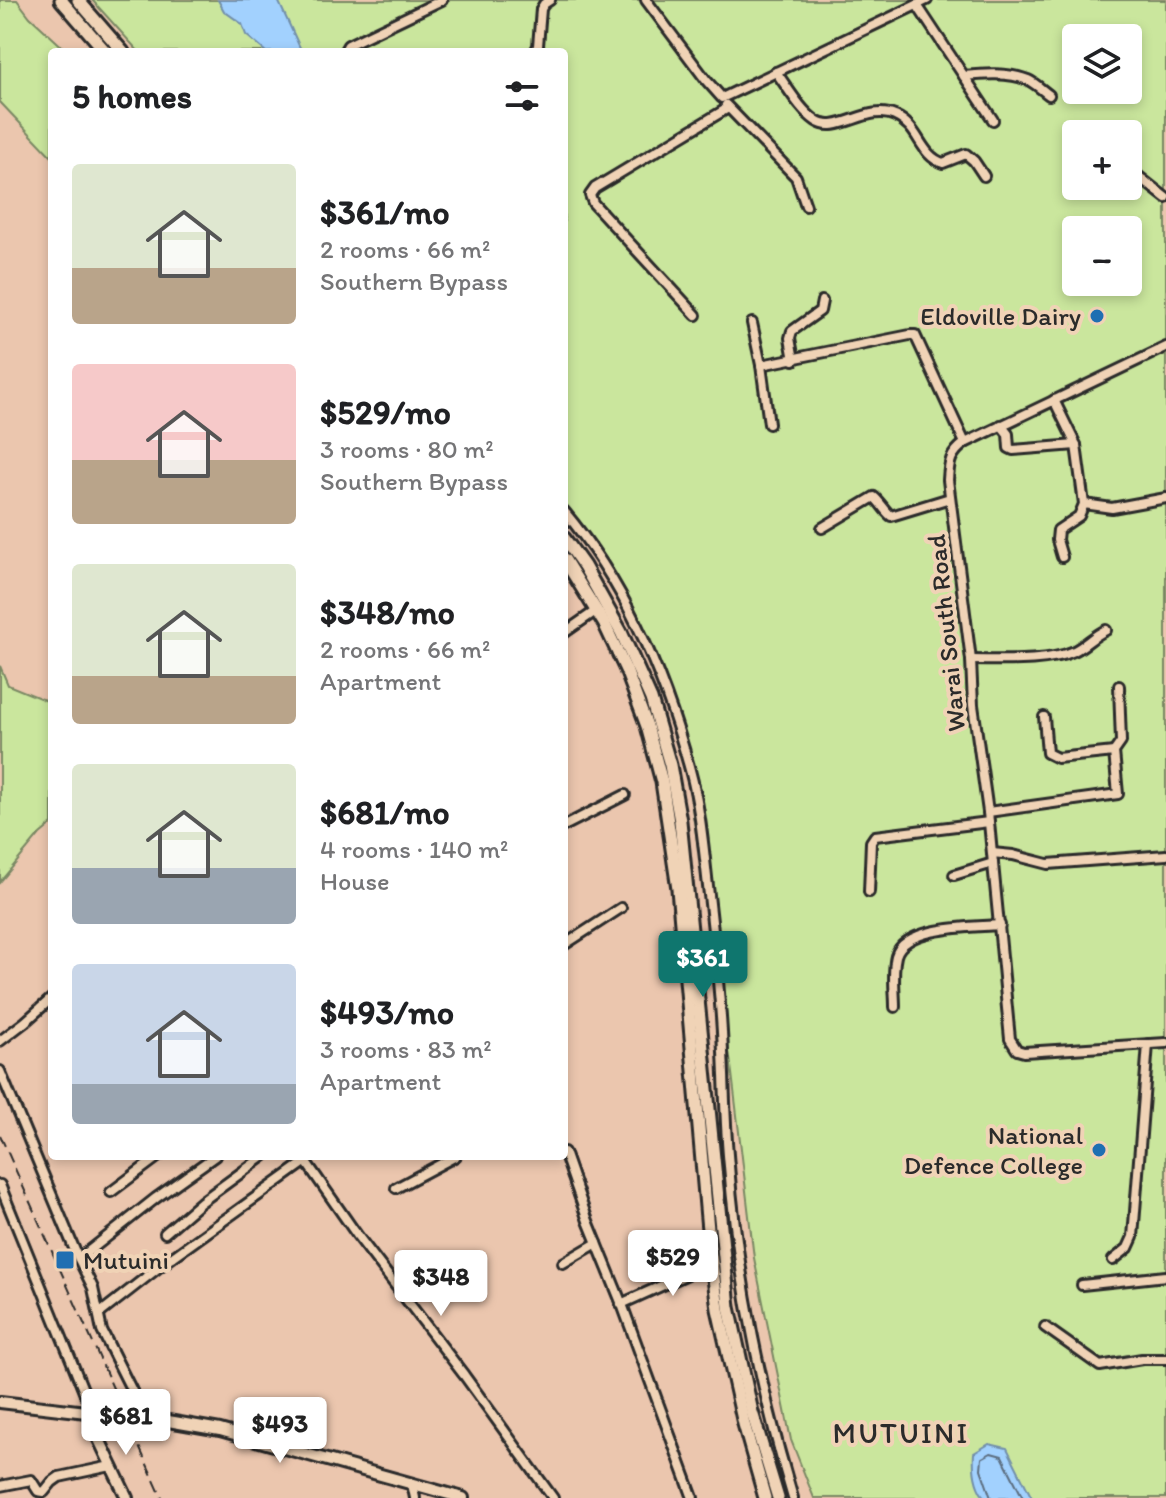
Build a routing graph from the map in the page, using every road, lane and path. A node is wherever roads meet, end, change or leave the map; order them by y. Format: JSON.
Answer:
{"nodes":[{"id":1,"x":61,"y":0,"type":"edge"},
{"id":2,"x":78,"y":0,"type":"edge"},
{"id":3,"x":442,"y":0,"type":"edge"},
{"id":4,"x":550,"y":0,"type":"edge"},
{"id":5,"x":646,"y":0,"type":"edge"},
{"id":6,"x":927,"y":0,"type":"edge"},
{"id":7,"x":917,"y":5,"type":"junction"},
{"id":8,"x":103,"y":48,"type":"edge"},
{"id":9,"x":120,"y":48,"type":"edge"},
{"id":10,"x":346,"y":48,"type":"edge"},
{"id":11,"x":537,"y":48,"type":"edge"},
{"id":12,"x":776,"y":72,"type":"junction"},
{"id":13,"x":964,"y":76,"type":"junction"},
{"id":14,"x":1049,"y":95,"type":"dead end"},
{"id":15,"x":722,"y":98,"type":"junction"},
{"id":16,"x":728,"y":108,"type":"junction"},
{"id":17,"x":993,"y":120,"type":"dead end"},
{"id":18,"x":984,"y":176,"type":"dead end"},
{"id":19,"x":1142,"y":179,"type":"edge"},
{"id":20,"x":1166,"y":198,"type":"edge"},
{"id":21,"x":806,"y":206,"type":"dead end"},
{"id":22,"x":822,"y":301,"type":"dead end"},
{"id":23,"x":696,"y":315,"type":"dead end"},
{"id":24,"x":752,"y":323,"type":"dead end"},
{"id":25,"x":1166,"y":347,"type":"edge"},
{"id":26,"x":794,"y":360,"type":"junction"},
{"id":27,"x":761,"y":365,"type":"junction"},
{"id":28,"x":1054,"y":400,"type":"junction"},
{"id":29,"x":769,"y":424,"type":"dead end"},
{"id":30,"x":1001,"y":425,"type":"junction"},
{"id":31,"x":965,"y":443,"type":"junction"},
{"id":32,"x":1076,"y":445,"type":"junction"},
{"id":33,"x":950,"y":498,"type":"junction"},
{"id":34,"x":1166,"y":498,"type":"edge"},
{"id":35,"x":1084,"y":504,"type":"junction"},
{"id":36,"x":568,"y":516,"type":"edge"},
{"id":37,"x":822,"y":528,"type":"dead end"},
{"id":38,"x":568,"y":544,"type":"edge"},
{"id":39,"x":1062,"y":557,"type":"dead end"},
{"id":40,"x":568,"y":565,"type":"edge"},
{"id":41,"x":597,"y":610,"type":"junction"},
{"id":42,"x":568,"y":630,"type":"edge"},
{"id":43,"x":1106,"y":630,"type":"dead end"},
{"id":44,"x":971,"y":660,"type":"junction"},
{"id":45,"x":1119,"y":686,"type":"dead end"},
{"id":46,"x":1044,"y":717,"type":"dead end"},
{"id":47,"x":1114,"y":752,"type":"junction"},
{"id":48,"x":625,"y":795,"type":"dead end"},
{"id":49,"x":988,"y":812,"type":"junction"},
{"id":50,"x":989,"y":822,"type":"junction"},
{"id":51,"x":568,"y":824,"type":"edge"},
{"id":52,"x":992,"y":853,"type":"junction"},
{"id":53,"x":1166,"y":855,"type":"edge"},
{"id":54,"x":993,"y":863,"type":"junction"},
{"id":55,"x":954,"y":875,"type":"dead end"},
{"id":56,"x":869,"y":892,"type":"dead end"},
{"id":57,"x":621,"y":908,"type":"dead end"},
{"id":58,"x":1000,"y":925,"type":"junction"},
{"id":59,"x":568,"y":942,"type":"edge"},
{"id":60,"x":48,"y":1001,"type":"edge"},
{"id":61,"x":895,"y":1007,"type":"dead end"},
{"id":62,"x":0,"y":1041,"type":"edge"},
{"id":63,"x":1166,"y":1043,"type":"edge"},
{"id":64,"x":1148,"y":1044,"type":"junction"},
{"id":65,"x":0,"y":1071,"type":"edge"},
{"id":66,"x":154,"y":1160,"type":"edge"},
{"id":67,"x":209,"y":1160,"type":"edge"},
{"id":68,"x":259,"y":1160,"type":"edge"},
{"id":69,"x":302,"y":1160,"type":"edge"},
{"id":70,"x":304,"y":1160,"type":"edge"},
{"id":71,"x":448,"y":1160,"type":"edge"},
{"id":72,"x":567,"y":1160,"type":"edge"},
{"id":73,"x":0,"y":1185,"type":"edge"},
{"id":74,"x":396,"y":1188,"type":"dead end"},
{"id":75,"x":111,"y":1192,"type":"dead end"},
{"id":76,"x":165,"y":1233,"type":"dead end"},
{"id":77,"x":597,"y":1243,"type":"junction"},
{"id":78,"x":79,"y":1259,"type":"junction"},
{"id":79,"x":1113,"y":1260,"type":"dead end"},
{"id":80,"x":563,"y":1263,"type":"dead end"},
{"id":81,"x":712,"y":1263,"type":"junction"},
{"id":82,"x":1166,"y":1276,"type":"edge"},
{"id":83,"x":1082,"y":1285,"type":"dead end"},
{"id":84,"x":621,"y":1304,"type":"junction"},
{"id":85,"x":99,"y":1314,"type":"junction"},
{"id":86,"x":1045,"y":1327,"type":"dead end"},
{"id":87,"x":1166,"y":1359,"type":"edge"},
{"id":88,"x":0,"y":1402,"type":"edge"},
{"id":89,"x":93,"y":1414,"type":"junction"},
{"id":90,"x":124,"y":1417,"type":"junction"},
{"id":91,"x":145,"y":1417,"type":"junction"},
{"id":92,"x":95,"y":1431,"type":"junction"},
{"id":93,"x":111,"y":1466,"type":"junction"},
{"id":94,"x":412,"y":1484,"type":"junction"},
{"id":95,"x":0,"y":1486,"type":"edge"},
{"id":96,"x":127,"y":1498,"type":"edge"},
{"id":97,"x":415,"y":1498,"type":"edge"},
{"id":98,"x":463,"y":1498,"type":"edge"},
{"id":99,"x":553,"y":1498,"type":"edge"},
{"id":100,"x":693,"y":1498,"type":"edge"},
{"id":101,"x":765,"y":1498,"type":"edge"},
{"id":102,"x":778,"y":1498,"type":"edge"},
{"id":103,"x":793,"y":1498,"type":"edge"}],
"edges":[{"from":1,"to":8,"type":"highway"},
{"from":2,"to":9,"type":"highway"},
{"from":3,"to":10,"type":"street"},
{"from":4,"to":11,"type":"street"},
{"from":5,"to":15,"type":"street"},
{"from":6,"to":7,"type":"street"},
{"from":7,"to":12,"type":"street"},
{"from":7,"to":13,"type":"street"},
{"from":12,"to":15,"type":"street"},
{"from":12,"to":18,"type":"street"},
{"from":13,"to":14,"type":"street"},
{"from":13,"to":17,"type":"street"},
{"from":15,"to":16,"type":"street"},
{"from":16,"to":21,"type":"street"},
{"from":16,"to":23,"type":"street"},
{"from":19,"to":20,"type":"street"},
{"from":22,"to":26,"type":"street"},
{"from":24,"to":27,"type":"street"},
{"from":25,"to":28,"type":"street"},
{"from":26,"to":27,"type":"street"},
{"from":26,"to":31,"type":"street"},
{"from":27,"to":29,"type":"street"},
{"from":28,"to":30,"type":"street"},
{"from":28,"to":32,"type":"street"},
{"from":30,"to":31,"type":"street"},
{"from":30,"to":32,"type":"street"},
{"from":31,"to":33,"type":"street","name":"Warai South Road"},
{"from":32,"to":35,"type":"street"},
{"from":33,"to":37,"type":"street"},
{"from":33,"to":44,"type":"street","name":"Warai South Road"},
{"from":34,"to":35,"type":"street"},
{"from":35,"to":39,"type":"street"},
{"from":36,"to":103,"type":"street"},
{"from":38,"to":102,"type":"highway"},
{"from":40,"to":41,"type":"highway"},
{"from":41,"to":42,"type":"street"},
{"from":41,"to":81,"type":"highway"},
{"from":43,"to":44,"type":"street"},
{"from":44,"to":49,"type":"street","name":"Warai South Road"},
{"from":45,"to":47,"type":"street"},
{"from":46,"to":47,"type":"street"},
{"from":47,"to":49,"type":"street"},
{"from":48,"to":51,"type":"street"},
{"from":49,"to":50,"type":"street","name":"Warai South Road"},
{"from":50,"to":52,"type":"street","name":"Warai South Road"},
{"from":50,"to":56,"type":"street"},
{"from":52,"to":53,"type":"street"},
{"from":52,"to":54,"type":"street","name":"Warai South Road"},
{"from":54,"to":55,"type":"street"},
{"from":54,"to":58,"type":"street","name":"Warai South Road"},
{"from":57,"to":59,"type":"street"},
{"from":58,"to":61,"type":"street"},
{"from":58,"to":64,"type":"street","name":"Warai South Road"},
{"from":60,"to":62,"type":"street"},
{"from":63,"to":64,"type":"street"},
{"from":64,"to":79,"type":"street"},
{"from":65,"to":78,"type":"street"},
{"from":66,"to":75,"type":"street"},
{"from":67,"to":78,"type":"street"},
{"from":68,"to":76,"type":"street"},
{"from":69,"to":85,"type":"street"},
{"from":70,"to":99,"type":"street"},
{"from":71,"to":74,"type":"street"},
{"from":72,"to":77,"type":"street"},
{"from":73,"to":89,"type":"street"},
{"from":77,"to":80,"type":"street"},
{"from":77,"to":84,"type":"street"},
{"from":78,"to":85,"type":"street"},
{"from":81,"to":84,"type":"street"},
{"from":81,"to":101,"type":"highway"},
{"from":82,"to":83,"type":"street"},
{"from":84,"to":100,"type":"street"},
{"from":85,"to":91,"type":"street"},
{"from":86,"to":87,"type":"street"},
{"from":88,"to":89,"type":"main road"},
{"from":89,"to":90,"type":"main road"},
{"from":89,"to":92,"type":"main road"},
{"from":90,"to":91,"type":"main road"},
{"from":90,"to":92,"type":"main road"},
{"from":91,"to":94,"type":"main road"},
{"from":92,"to":93,"type":"main road"},
{"from":93,"to":95,"type":"street"},
{"from":93,"to":96,"type":"main road"},
{"from":94,"to":97,"type":"street"},
{"from":94,"to":98,"type":"main road"}]}
